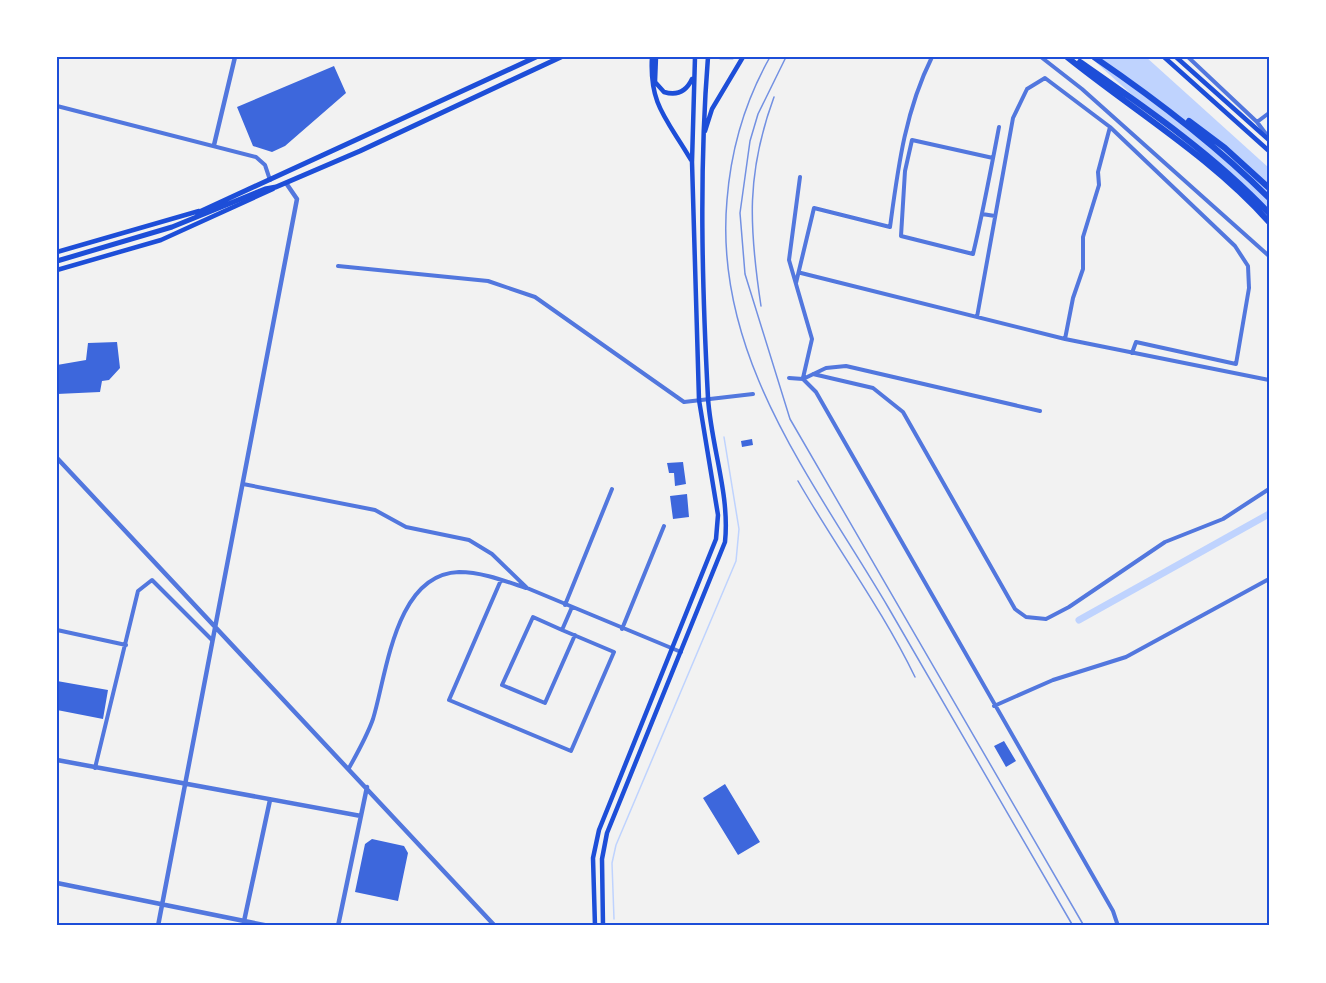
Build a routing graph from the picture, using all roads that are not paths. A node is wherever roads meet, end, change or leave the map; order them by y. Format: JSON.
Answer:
{"nodes":[{"id":1,"x":235,"y":57,"type":"edge"},
{"id":2,"x":536,"y":57,"type":"edge"},
{"id":3,"x":561,"y":57,"type":"edge"},
{"id":4,"x":654,"y":57,"type":"edge"},
{"id":5,"x":695,"y":57,"type":"edge"},
{"id":6,"x":708,"y":57,"type":"edge"},
{"id":7,"x":720,"y":57,"type":"edge"},
{"id":8,"x":733,"y":57,"type":"edge"},
{"id":9,"x":743,"y":57,"type":"edge"},
{"id":10,"x":932,"y":57,"type":"edge"},
{"id":11,"x":1041,"y":57,"type":"edge"},
{"id":12,"x":1067,"y":57,"type":"edge"},
{"id":13,"x":1072,"y":57,"type":"edge"},
{"id":14,"x":1094,"y":57,"type":"edge"},
{"id":15,"x":1164,"y":57,"type":"edge"},
{"id":16,"x":1176,"y":57,"type":"edge"},
{"id":17,"x":1188,"y":57,"type":"edge"},
{"id":18,"x":694,"y":77,"type":"junction"},
{"id":19,"x":1149,"y":95,"type":"junction"},
{"id":20,"x":57,"y":106,"type":"edge"},
{"id":21,"x":1269,"y":114,"type":"edge"},
{"id":22,"x":1257,"y":122,"type":"junction"},
{"id":23,"x":999,"y":127,"type":"dead end"},
{"id":24,"x":1110,"y":128,"type":"junction"},
{"id":25,"x":703,"y":139,"type":"junction"},
{"id":26,"x":1269,"y":139,"type":"edge"},
{"id":27,"x":214,"y":145,"type":"junction"},
{"id":28,"x":1269,"y":151,"type":"edge"},
{"id":29,"x":993,"y":158,"type":"junction"},
{"id":30,"x":692,"y":162,"type":"junction"},
{"id":31,"x":800,"y":177,"type":"dead end"},
{"id":32,"x":270,"y":181,"type":"junction"},
{"id":33,"x":286,"y":183,"type":"junction"},
{"id":34,"x":276,"y":188,"type":"junction"},
{"id":35,"x":1269,"y":188,"type":"edge"},
{"id":36,"x":1269,"y":198,"type":"edge"},
{"id":37,"x":204,"y":209,"type":"junction"},
{"id":38,"x":1269,"y":213,"type":"edge"},
{"id":39,"x":982,"y":214,"type":"junction"},
{"id":40,"x":995,"y":216,"type":"junction"},
{"id":41,"x":1269,"y":222,"type":"edge"},
{"id":42,"x":172,"y":226,"type":"junction"},
{"id":43,"x":57,"y":252,"type":"edge"},
{"id":44,"x":1269,"y":256,"type":"edge"},
{"id":45,"x":57,"y":261,"type":"edge"},
{"id":46,"x":338,"y":266,"type":"dead end"},
{"id":47,"x":57,"y":270,"type":"edge"},
{"id":48,"x":801,"y":273,"type":"junction"},
{"id":49,"x":796,"y":283,"type":"junction"},
{"id":50,"x":977,"y":317,"type":"junction"},
{"id":51,"x":1065,"y":339,"type":"junction"},
{"id":52,"x":1132,"y":353,"type":"junction"},
{"id":53,"x":813,"y":374,"type":"junction"},
{"id":54,"x":789,"y":378,"type":"dead end"},
{"id":55,"x":803,"y":379,"type":"junction"},
{"id":56,"x":1269,"y":380,"type":"edge"},
{"id":57,"x":753,"y":394,"type":"dead end"},
{"id":58,"x":708,"y":399,"type":"junction"},
{"id":59,"x":699,"y":400,"type":"junction"},
{"id":60,"x":1040,"y":411,"type":"dead end"},
{"id":61,"x":57,"y":458,"type":"edge"},
{"id":62,"x":243,"y":484,"type":"junction"},
{"id":63,"x":612,"y":489,"type":"dead end"},
{"id":64,"x":1269,"y":489,"type":"edge"},
{"id":65,"x":664,"y":526,"type":"dead end"},
{"id":66,"x":1269,"y":579,"type":"edge"},
{"id":67,"x":501,"y":580,"type":"junction"},
{"id":68,"x":527,"y":588,"type":"junction"},
{"id":69,"x":565,"y":604,"type":"junction"},
{"id":70,"x":572,"y":607,"type":"junction"},
{"id":71,"x":214,"y":627,"type":"junction"},
{"id":72,"x":622,"y":629,"type":"junction"},
{"id":73,"x":57,"y":630,"type":"edge"},
{"id":74,"x":562,"y":630,"type":"junction"},
{"id":75,"x":575,"y":635,"type":"junction"},
{"id":76,"x":212,"y":640,"type":"junction"},
{"id":77,"x":126,"y":645,"type":"junction"},
{"id":78,"x":672,"y":649,"type":"junction"},
{"id":79,"x":681,"y":652,"type":"junction"},
{"id":80,"x":994,"y":706,"type":"junction"},
{"id":81,"x":57,"y":760,"type":"edge"},
{"id":82,"x":94,"y":768,"type":"junction"},
{"id":83,"x":349,"y":768,"type":"junction"},
{"id":84,"x":183,"y":784,"type":"junction"},
{"id":85,"x":368,"y":788,"type":"junction"},
{"id":86,"x":270,"y":800,"type":"junction"},
{"id":87,"x":361,"y":816,"type":"junction"},
{"id":88,"x":57,"y":883,"type":"edge"},
{"id":89,"x":162,"y":904,"type":"junction"},
{"id":90,"x":244,"y":923,"type":"edge"},
{"id":91,"x":158,"y":926,"type":"edge"},
{"id":92,"x":269,"y":926,"type":"edge"},
{"id":93,"x":338,"y":926,"type":"edge"},
{"id":94,"x":495,"y":926,"type":"edge"},
{"id":95,"x":595,"y":926,"type":"edge"},
{"id":96,"x":603,"y":926,"type":"edge"},
{"id":97,"x":1118,"y":926,"type":"edge"}],
"edges":[{"from":1,"to":27,"type":"street"},
{"from":2,"to":32,"type":"main road"},
{"from":3,"to":33,"type":"main road"},
{"from":4,"to":18,"type":"main road"},
{"from":4,"to":30,"type":"main road"},
{"from":5,"to":18,"type":"main road"},
{"from":6,"to":25,"type":"main road"},
{"from":7,"to":8,"type":"main road"},
{"from":9,"to":25,"type":"main road"},
{"from":10,"to":48,"type":"street"},
{"from":11,"to":44,"type":"street"},
{"from":12,"to":41,"type":"highway"},
{"from":13,"to":38,"type":"highway"},
{"from":14,"to":19,"type":"highway"},
{"from":15,"to":28,"type":"main road"},
{"from":16,"to":26,"type":"main road"},
{"from":17,"to":22,"type":"street"},
{"from":18,"to":30,"type":"main road"},
{"from":19,"to":35,"type":"highway"},
{"from":19,"to":36,"type":"highway"},
{"from":20,"to":27,"type":"street"},
{"from":21,"to":22,"type":"street"},
{"from":22,"to":26,"type":"street"},
{"from":23,"to":29,"type":"street"},
{"from":24,"to":40,"type":"street"},
{"from":24,"to":51,"type":"street"},
{"from":24,"to":52,"type":"street"},
{"from":25,"to":58,"type":"main road"},
{"from":27,"to":32,"type":"street"},
{"from":29,"to":39,"type":"street"},
{"from":29,"to":39,"type":"street"},
{"from":30,"to":59,"type":"main road"},
{"from":31,"to":49,"type":"street"},
{"from":32,"to":37,"type":"main road"},
{"from":33,"to":34,"type":"main road"},
{"from":33,"to":62,"type":"street"},
{"from":34,"to":42,"type":"main road"},
{"from":34,"to":47,"type":"main road"},
{"from":37,"to":42,"type":"main road"},
{"from":37,"to":43,"type":"main road"},
{"from":39,"to":40,"type":"street"},
{"from":40,"to":50,"type":"street"},
{"from":42,"to":45,"type":"main road"},
{"from":46,"to":59,"type":"street"},
{"from":48,"to":49,"type":"street"},
{"from":48,"to":50,"type":"street"},
{"from":49,"to":55,"type":"street"},
{"from":50,"to":51,"type":"street"},
{"from":51,"to":52,"type":"street"},
{"from":52,"to":56,"type":"street"},
{"from":53,"to":55,"type":"street"},
{"from":53,"to":60,"type":"street"},
{"from":53,"to":64,"type":"street"},
{"from":54,"to":55,"type":"street"},
{"from":55,"to":80,"type":"street"},
{"from":57,"to":58,"type":"street"},
{"from":58,"to":59,"type":"street"},
{"from":58,"to":79,"type":"main road"},
{"from":59,"to":78,"type":"main road"},
{"from":61,"to":71,"type":"street"},
{"from":62,"to":68,"type":"street"},
{"from":62,"to":71,"type":"street"},
{"from":63,"to":69,"type":"street"},
{"from":65,"to":72,"type":"street"},
{"from":66,"to":80,"type":"street"},
{"from":67,"to":68,"type":"street"},
{"from":67,"to":75,"type":"street"},
{"from":67,"to":83,"type":"street"},
{"from":68,"to":69,"type":"street"},
{"from":69,"to":70,"type":"street"},
{"from":70,"to":72,"type":"street"},
{"from":70,"to":74,"type":"street"},
{"from":71,"to":76,"type":"street"},
{"from":71,"to":83,"type":"street"},
{"from":72,"to":78,"type":"street"},
{"from":73,"to":77,"type":"street"},
{"from":74,"to":75,"type":"street"},
{"from":74,"to":75,"type":"street"},
{"from":76,"to":77,"type":"street"},
{"from":76,"to":84,"type":"street"},
{"from":77,"to":82,"type":"street"},
{"from":78,"to":79,"type":"street"},
{"from":78,"to":95,"type":"main road"},
{"from":79,"to":96,"type":"main road"},
{"from":80,"to":97,"type":"street"},
{"from":81,"to":82,"type":"street"},
{"from":82,"to":84,"type":"street"},
{"from":83,"to":85,"type":"street"},
{"from":84,"to":86,"type":"street"},
{"from":84,"to":89,"type":"street"},
{"from":85,"to":87,"type":"street"},
{"from":85,"to":94,"type":"street"},
{"from":86,"to":87,"type":"street"},
{"from":86,"to":90,"type":"street"},
{"from":87,"to":93,"type":"street"},
{"from":88,"to":89,"type":"street"},
{"from":89,"to":90,"type":"street"},
{"from":89,"to":91,"type":"street"},
{"from":90,"to":92,"type":"street"}]}
